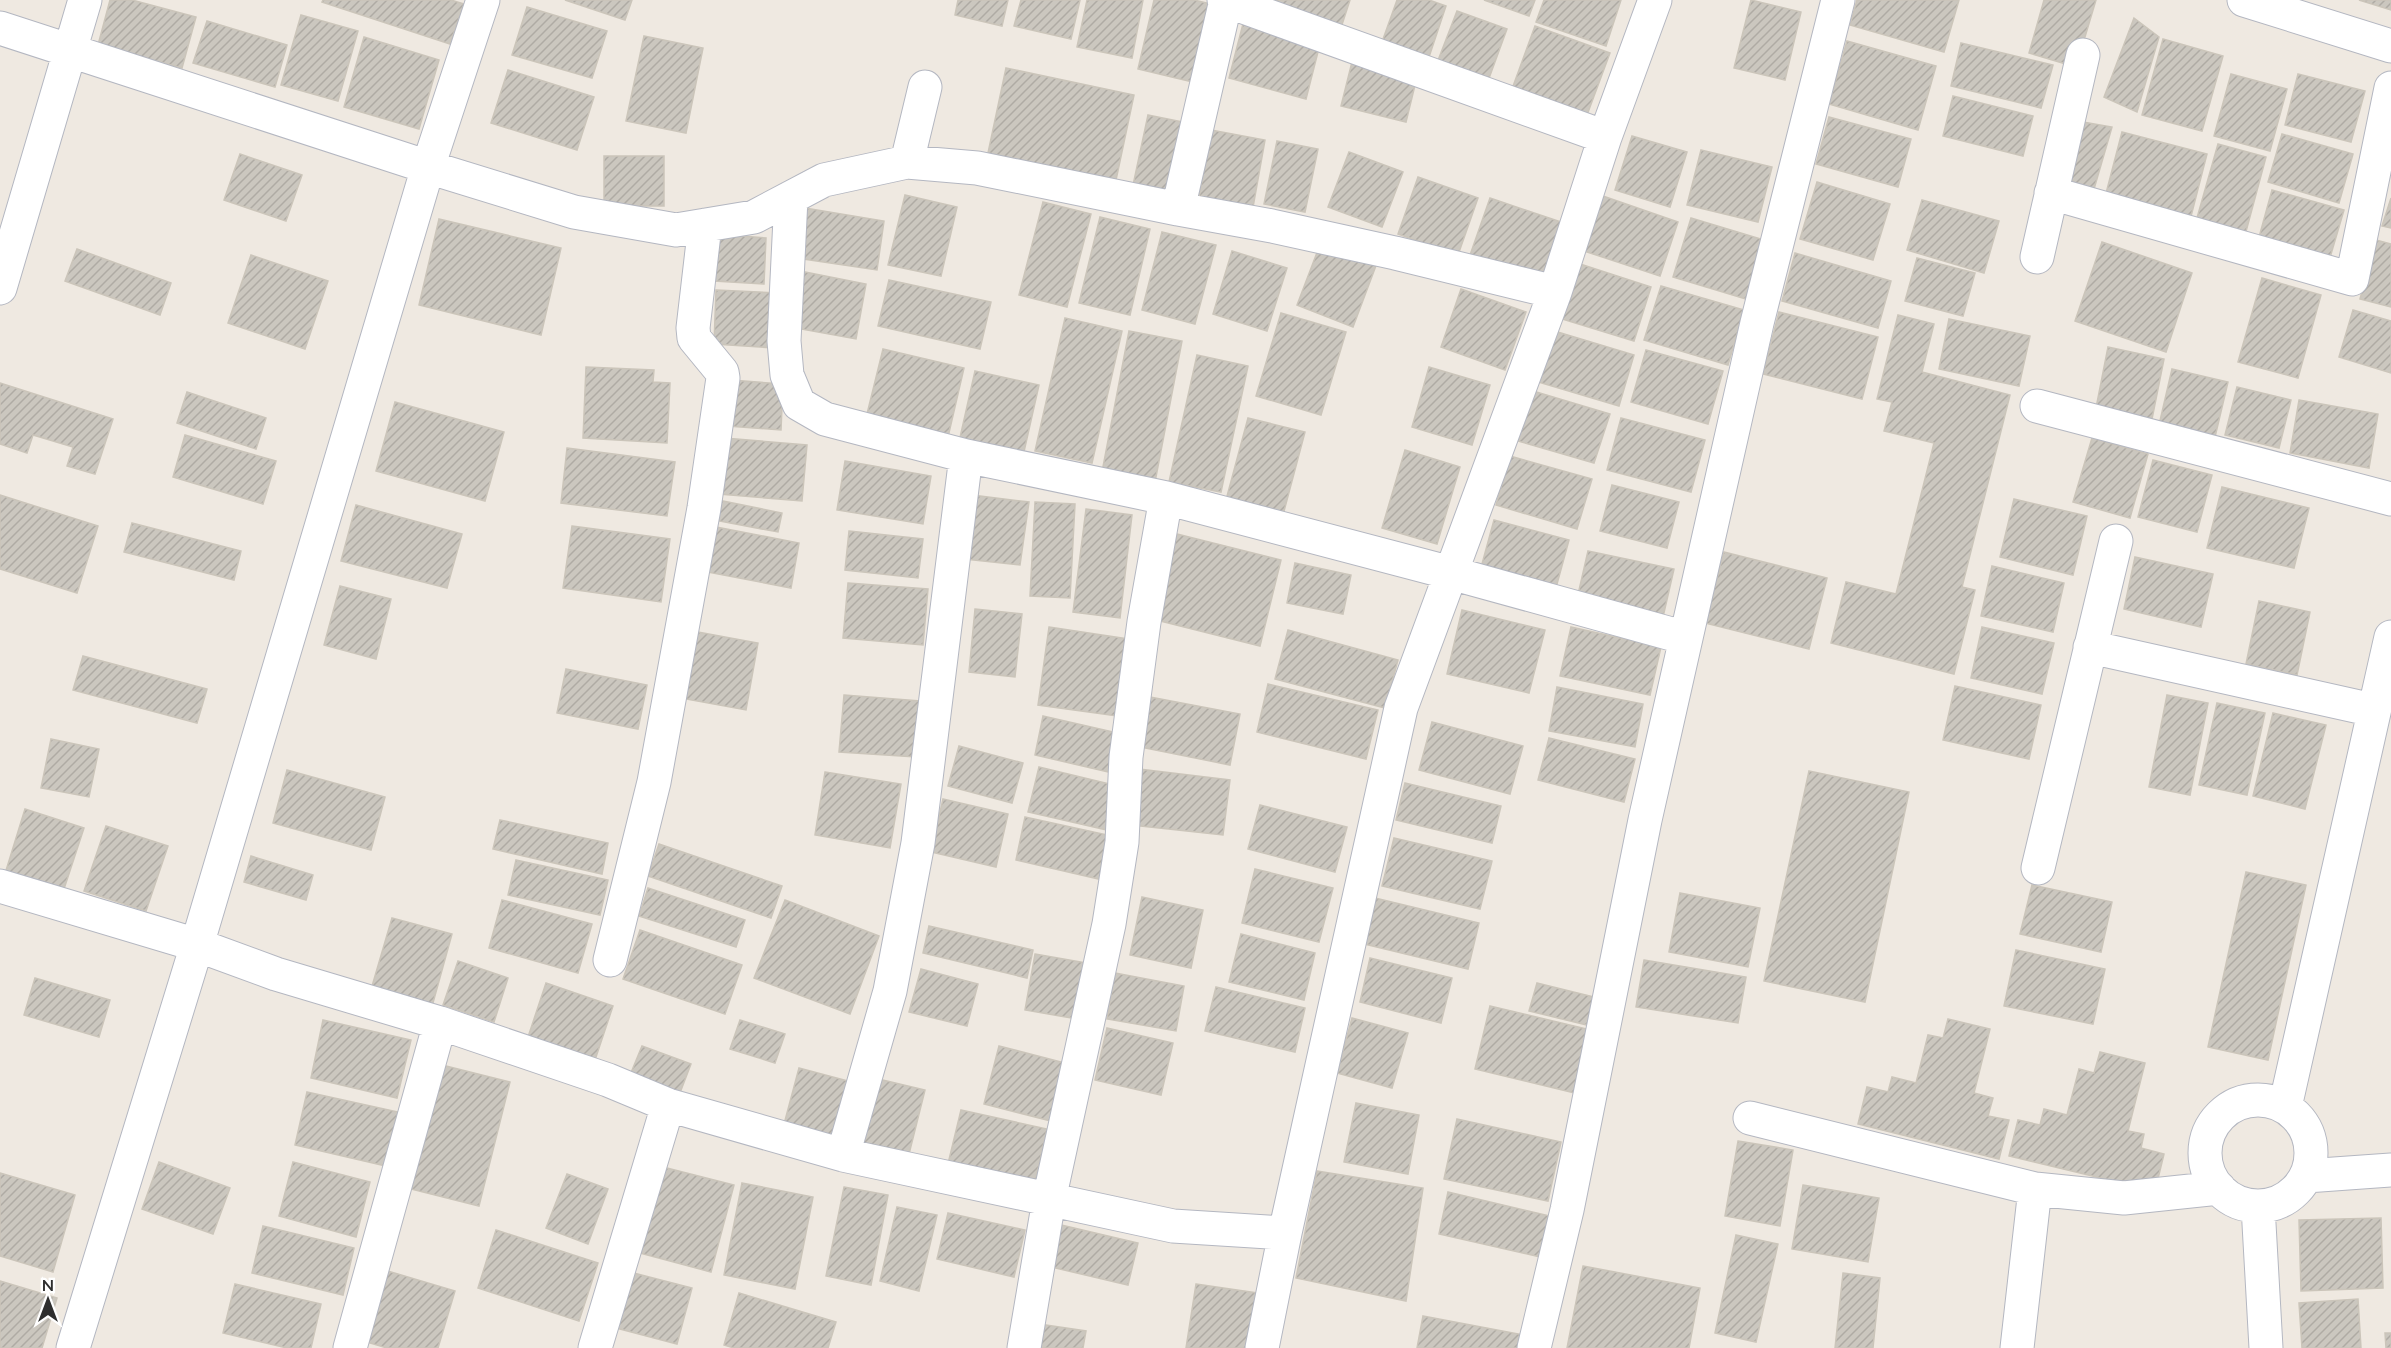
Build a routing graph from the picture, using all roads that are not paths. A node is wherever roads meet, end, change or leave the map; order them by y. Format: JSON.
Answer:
{"nodes":[{"id":1,"x":85,"y":0,"type":"edge"},
{"id":2,"x":483,"y":0,"type":"edge"},
{"id":3,"x":1225,"y":0,"type":"edge"},
{"id":4,"x":1655,"y":0,"type":"edge"},
{"id":5,"x":1838,"y":0,"type":"edge"},
{"id":6,"x":2244,"y":0,"type":"edge"},
{"id":7,"x":0,"y":28,"type":"edge"},
{"id":8,"x":2391,"y":46,"type":"edge"},
{"id":9,"x":70,"y":50,"type":"junction"},
{"id":10,"x":2084,"y":55,"type":"dead end"},
{"id":11,"x":925,"y":87,"type":"dead end"},
{"id":12,"x":2391,"y":88,"type":"edge"},
{"id":13,"x":1605,"y":137,"type":"junction"},
{"id":14,"x":907,"y":162,"type":"junction"},
{"id":15,"x":428,"y":167,"type":"junction"},
{"id":16,"x":2051,"y":193,"type":"junction"},
{"id":17,"x":791,"y":198,"type":"junction"},
{"id":18,"x":1178,"y":209,"type":"junction"},
{"id":19,"x":705,"y":225,"type":"junction"},
{"id":20,"x":2037,"y":257,"type":"dead end"},
{"id":21,"x":0,"y":288,"type":"edge"},
{"id":22,"x":1555,"y":292,"type":"junction"},
{"id":23,"x":2037,"y":406,"type":"dead end"},
{"id":24,"x":966,"y":456,"type":"junction"},
{"id":25,"x":1166,"y":498,"type":"junction"},
{"id":26,"x":2391,"y":499,"type":"edge"},
{"id":27,"x":2116,"y":541,"type":"dead end"},
{"id":28,"x":1451,"y":573,"type":"junction"},
{"id":29,"x":2391,"y":637,"type":"edge"},
{"id":30,"x":1686,"y":638,"type":"junction"},
{"id":31,"x":2090,"y":647,"type":"junction"},
{"id":32,"x":2373,"y":710,"type":"junction"},
{"id":33,"x":2038,"y":868,"type":"dead end"},
{"id":34,"x":0,"y":886,"type":"edge"},
{"id":35,"x":197,"y":945,"type":"junction"},
{"id":36,"x":610,"y":960,"type":"dead end"},
{"id":37,"x":440,"y":1023,"type":"junction"},
{"id":38,"x":668,"y":1105,"type":"junction"},
{"id":39,"x":2285,"y":1107,"type":"junction"},
{"id":40,"x":1750,"y":1118,"type":"dead end"},
{"id":41,"x":843,"y":1155,"type":"junction"},
{"id":42,"x":2391,"y":1170,"type":"edge"},
{"id":43,"x":2306,"y":1176,"type":"junction"},
{"id":44,"x":2219,"y":1188,"type":"junction"},
{"id":45,"x":2035,"y":1189,"type":"junction"},
{"id":46,"x":1049,"y":1200,"type":"junction"},
{"id":47,"x":2258,"y":1206,"type":"junction"},
{"id":48,"x":1285,"y":1233,"type":"junction"},
{"id":49,"x":73,"y":1348,"type":"edge"},
{"id":50,"x":350,"y":1348,"type":"edge"},
{"id":51,"x":595,"y":1348,"type":"edge"},
{"id":52,"x":1024,"y":1348,"type":"edge"},
{"id":53,"x":1262,"y":1348,"type":"edge"},
{"id":54,"x":1534,"y":1348,"type":"edge"},
{"id":55,"x":2017,"y":1348,"type":"edge"},
{"id":56,"x":2266,"y":1348,"type":"edge"}],
"edges":[{"from":1,"to":9,"type":"street"},
{"from":2,"to":15,"type":"street"},
{"from":3,"to":13,"type":"street"},
{"from":3,"to":18,"type":"street"},
{"from":4,"to":13,"type":"street"},
{"from":5,"to":30,"type":"street"},
{"from":6,"to":8,"type":"street"},
{"from":7,"to":9,"type":"street"},
{"from":9,"to":15,"type":"street"},
{"from":9,"to":21,"type":"street"},
{"from":10,"to":16,"type":"street"},
{"from":11,"to":14,"type":"street"},
{"from":12,"to":16,"type":"street"},
{"from":13,"to":22,"type":"street"},
{"from":14,"to":17,"type":"street"},
{"from":14,"to":18,"type":"street"},
{"from":15,"to":19,"type":"street"},
{"from":15,"to":35,"type":"street"},
{"from":16,"to":20,"type":"street"},
{"from":17,"to":19,"type":"street"},
{"from":17,"to":24,"type":"street"},
{"from":18,"to":22,"type":"street"},
{"from":19,"to":36,"type":"street"},
{"from":22,"to":28,"type":"street"},
{"from":23,"to":26,"type":"street"},
{"from":24,"to":25,"type":"street"},
{"from":24,"to":41,"type":"street"},
{"from":25,"to":28,"type":"street"},
{"from":25,"to":46,"type":"street"},
{"from":27,"to":31,"type":"street"},
{"from":28,"to":30,"type":"street"},
{"from":28,"to":48,"type":"street"},
{"from":29,"to":32,"type":"street"},
{"from":30,"to":54,"type":"street"},
{"from":31,"to":32,"type":"street"},
{"from":31,"to":33,"type":"street"},
{"from":32,"to":39,"type":"street"},
{"from":34,"to":35,"type":"street"},
{"from":35,"to":37,"type":"street"},
{"from":35,"to":49,"type":"street"},
{"from":37,"to":38,"type":"street"},
{"from":37,"to":50,"type":"street"},
{"from":38,"to":41,"type":"street"},
{"from":38,"to":51,"type":"street"},
{"from":39,"to":43,"type":"street"},
{"from":39,"to":44,"type":"street"},
{"from":40,"to":45,"type":"street"},
{"from":41,"to":46,"type":"street"},
{"from":42,"to":43,"type":"street"},
{"from":43,"to":47,"type":"street"},
{"from":44,"to":45,"type":"street"},
{"from":44,"to":47,"type":"street"},
{"from":45,"to":55,"type":"street"},
{"from":46,"to":48,"type":"street"},
{"from":46,"to":52,"type":"street"},
{"from":47,"to":56,"type":"street"},
{"from":48,"to":53,"type":"street"}]}
